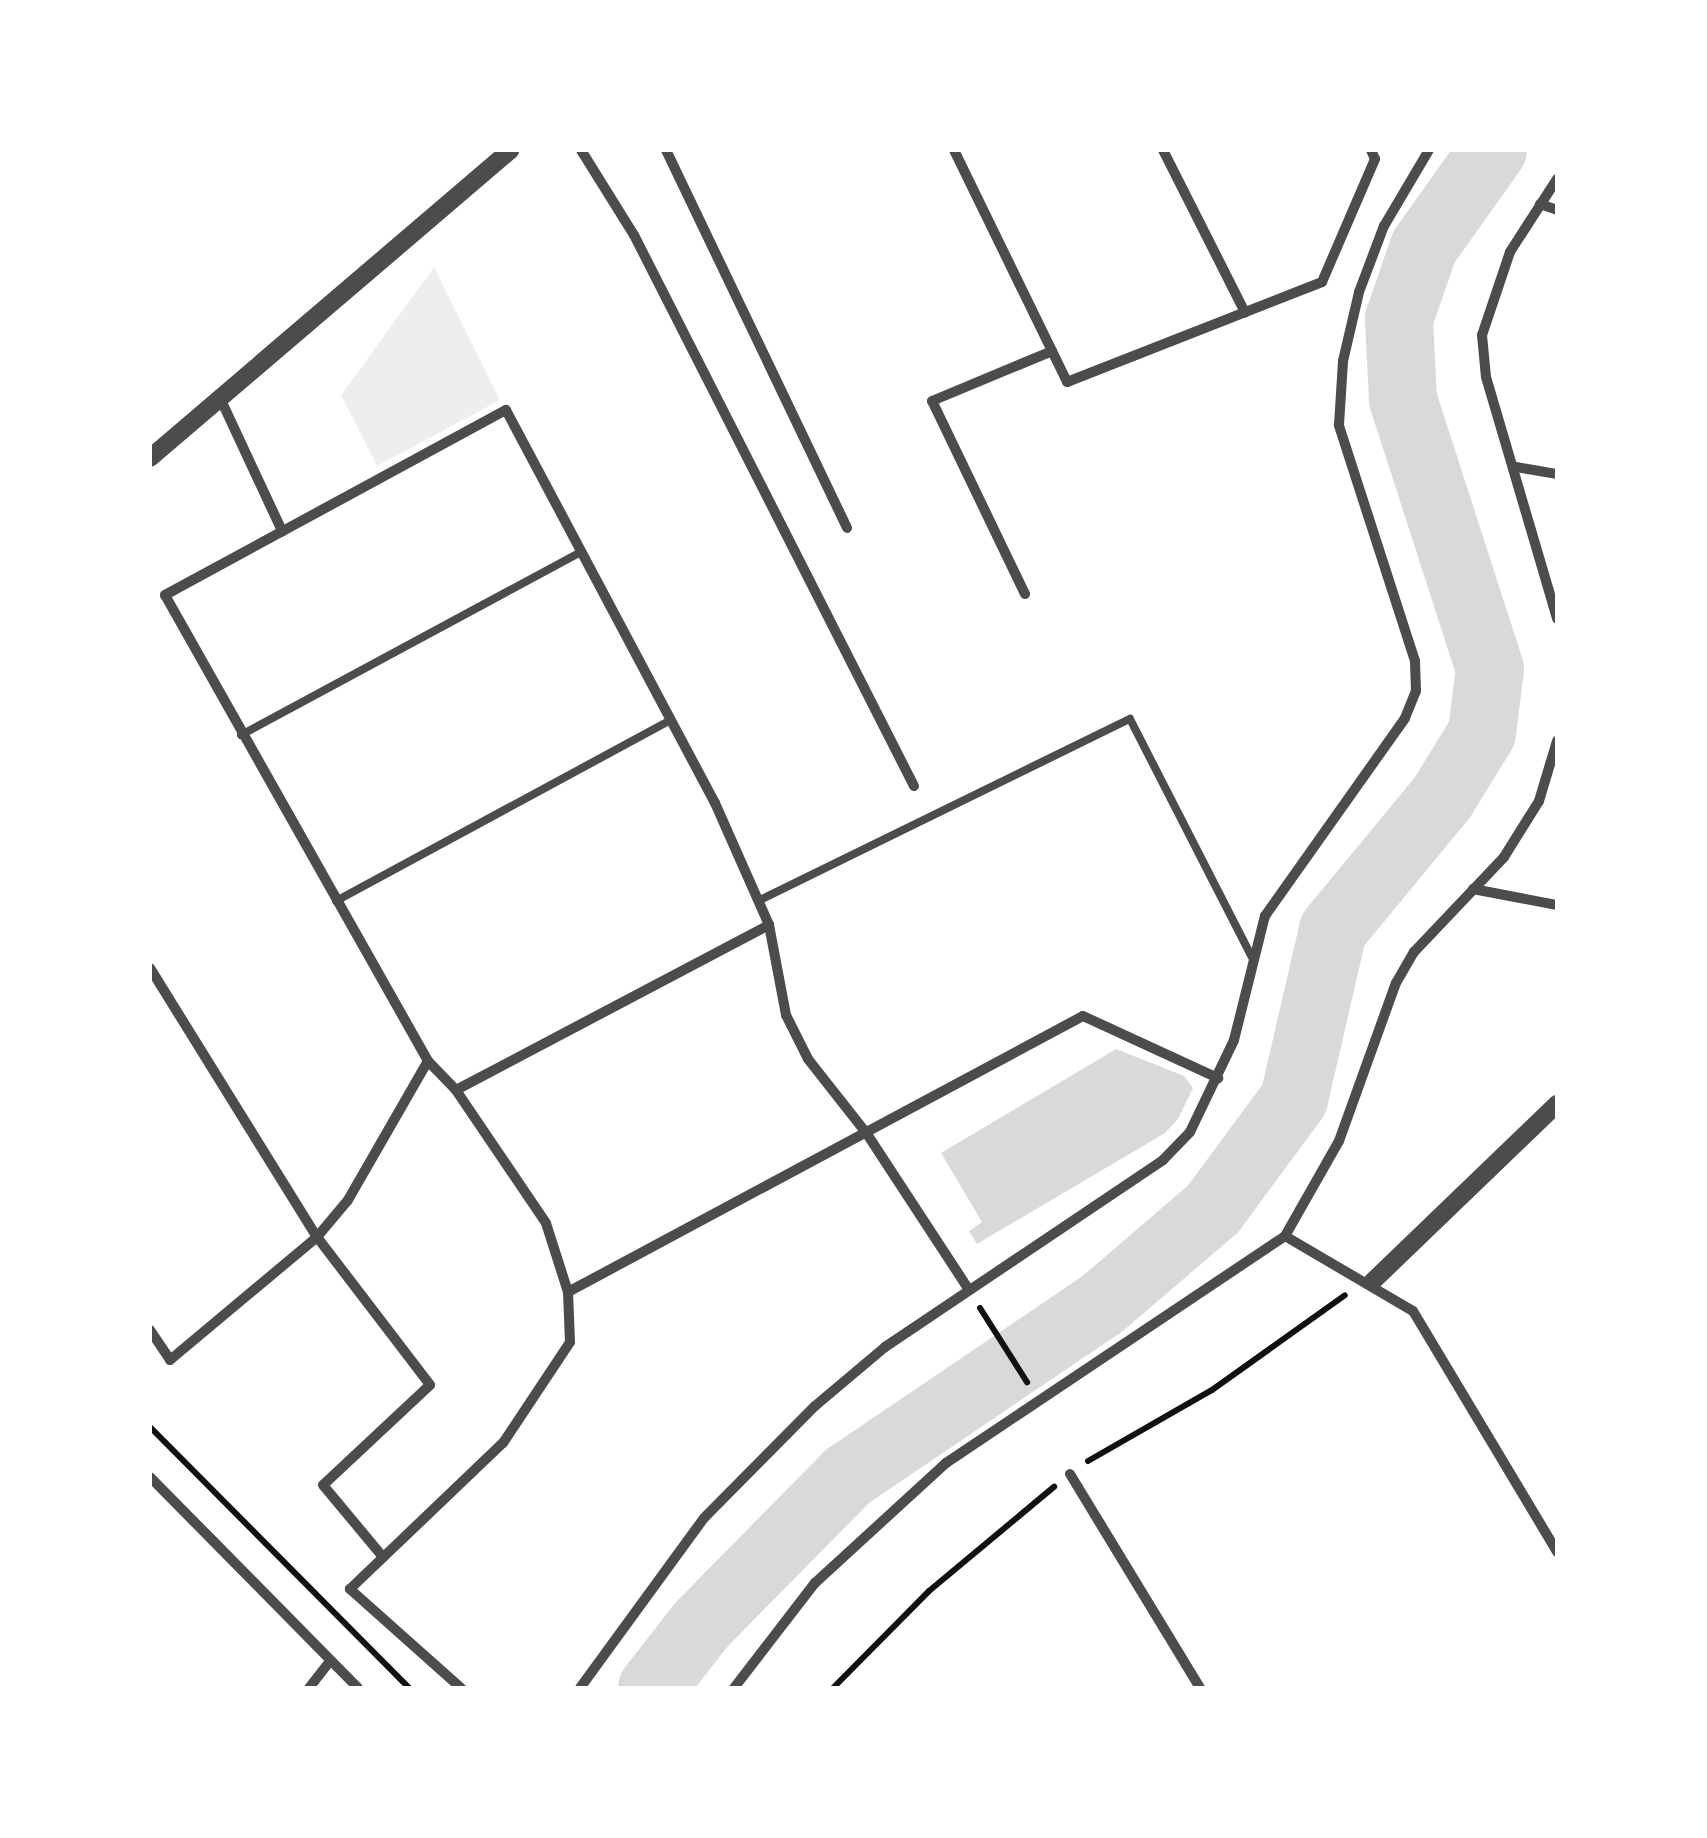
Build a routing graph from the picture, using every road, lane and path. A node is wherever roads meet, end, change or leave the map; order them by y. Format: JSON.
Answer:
{"nodes":[{"id":1,"x":510,"y":150,"type":"edge"},
{"id":2,"x":581,"y":150,"type":"edge"},
{"id":3,"x":666,"y":150,"type":"edge"},
{"id":4,"x":954,"y":150,"type":"edge"},
{"id":5,"x":1162,"y":150,"type":"edge"},
{"id":6,"x":1370,"y":150,"type":"edge"},
{"id":7,"x":1430,"y":150,"type":"edge"},
{"id":8,"x":1557,"y":179,"type":"edge"},
{"id":9,"x":1540,"y":204,"type":"junction"},
{"id":10,"x":1557,"y":210,"type":"edge"},
{"id":11,"x":1245,"y":312,"type":"junction"},
{"id":12,"x":1052,"y":351,"type":"junction"},
{"id":13,"x":222,"y":400,"type":"junction"},
{"id":14,"x":150,"y":458,"type":"edge"},
{"id":15,"x":1516,"y":467,"type":"junction"},
{"id":16,"x":1557,"y":474,"type":"edge"},
{"id":17,"x":846,"y":528,"type":"dead end"},
{"id":18,"x":282,"y":531,"type":"junction"},
{"id":19,"x":582,"y":552,"type":"junction"},
{"id":20,"x":1025,"y":594,"type":"dead end"},
{"id":21,"x":1557,"y":619,"type":"edge"},
{"id":22,"x":671,"y":720,"type":"junction"},
{"id":23,"x":241,"y":734,"type":"junction"},
{"id":24,"x":1557,"y":740,"type":"edge"},
{"id":25,"x":914,"y":786,"type":"dead end"},
{"id":26,"x":1473,"y":889,"type":"junction"},
{"id":27,"x":760,"y":900,"type":"junction"},
{"id":28,"x":333,"y":903,"type":"junction"},
{"id":29,"x":1557,"y":905,"type":"edge"},
{"id":30,"x":769,"y":925,"type":"junction"},
{"id":31,"x":1252,"y":957,"type":"junction"},
{"id":32,"x":150,"y":968,"type":"edge"},
{"id":33,"x":428,"y":1062,"type":"junction"},
{"id":34,"x":1218,"y":1078,"type":"junction"},
{"id":35,"x":456,"y":1090,"type":"junction"},
{"id":36,"x":1557,"y":1104,"type":"edge"},
{"id":37,"x":867,"y":1134,"type":"junction"},
{"id":38,"x":1285,"y":1236,"type":"junction"},
{"id":39,"x":316,"y":1237,"type":"junction"},
{"id":40,"x":1372,"y":1282,"type":"junction"},
{"id":41,"x":969,"y":1290,"type":"junction"},
{"id":42,"x":568,"y":1292,"type":"junction"},
{"id":43,"x":982,"y":1312,"type":"dead end"},
{"id":44,"x":150,"y":1330,"type":"edge"},
{"id":45,"x":1018,"y":1368,"type":"dead end"},
{"id":46,"x":150,"y":1428,"type":"edge"},
{"id":47,"x":1070,"y":1474,"type":"dead end"},
{"id":48,"x":150,"y":1476,"type":"edge"},
{"id":49,"x":1557,"y":1552,"type":"edge"},
{"id":50,"x":383,"y":1557,"type":"junction"},
{"id":51,"x":330,"y":1661,"type":"junction"},
{"id":52,"x":309,"y":1688,"type":"edge"},
{"id":53,"x":358,"y":1688,"type":"edge"},
{"id":54,"x":409,"y":1688,"type":"edge"},
{"id":55,"x":461,"y":1688,"type":"edge"},
{"id":56,"x":580,"y":1688,"type":"edge"},
{"id":57,"x":734,"y":1688,"type":"edge"},
{"id":58,"x":1200,"y":1688,"type":"edge"}],
"edges":[{"from":1,"to":13,"type":"street"},
{"from":2,"to":25,"type":"street"},
{"from":3,"to":17,"type":"street"},
{"from":4,"to":12,"type":"street"},
{"from":5,"to":11,"type":"street"},
{"from":6,"to":11,"type":"street"},
{"from":7,"to":31,"type":"street"},
{"from":8,"to":9,"type":"street"},
{"from":9,"to":10,"type":"street"},
{"from":9,"to":15,"type":"street"},
{"from":11,"to":12,"type":"street"},
{"from":12,"to":20,"type":"street"},
{"from":13,"to":14,"type":"street"},
{"from":13,"to":18,"type":"street"},
{"from":15,"to":16,"type":"street"},
{"from":15,"to":21,"type":"street"},
{"from":18,"to":19,"type":"street"},
{"from":18,"to":23,"type":"street"},
{"from":19,"to":22,"type":"street"},
{"from":19,"to":23,"type":"lane"},
{"from":22,"to":27,"type":"street"},
{"from":22,"to":28,"type":"lane"},
{"from":23,"to":28,"type":"street"},
{"from":24,"to":26,"type":"street"},
{"from":26,"to":29,"type":"street"},
{"from":26,"to":38,"type":"street"},
{"from":27,"to":30,"type":"street"},
{"from":27,"to":31,"type":"lane"},
{"from":28,"to":33,"type":"street"},
{"from":30,"to":35,"type":"street"},
{"from":30,"to":37,"type":"street"},
{"from":31,"to":34,"type":"street"},
{"from":32,"to":39,"type":"street"},
{"from":33,"to":35,"type":"street"},
{"from":33,"to":39,"type":"street"},
{"from":34,"to":37,"type":"street"},
{"from":34,"to":41,"type":"street"},
{"from":35,"to":42,"type":"street"},
{"from":36,"to":40,"type":"street"},
{"from":37,"to":41,"type":"street"},
{"from":37,"to":42,"type":"street"},
{"from":38,"to":40,"type":"street"},
{"from":38,"to":57,"type":"street"},
{"from":39,"to":44,"type":"street"},
{"from":39,"to":50,"type":"street"},
{"from":40,"to":49,"type":"street"},
{"from":41,"to":56,"type":"street"},
{"from":42,"to":50,"type":"street"},
{"from":43,"to":45,"type":"path"},
{"from":46,"to":54,"type":"path"},
{"from":47,"to":58,"type":"street"},
{"from":48,"to":51,"type":"street"},
{"from":50,"to":55,"type":"street"},
{"from":51,"to":52,"type":"street"},
{"from":51,"to":53,"type":"street"}]}
